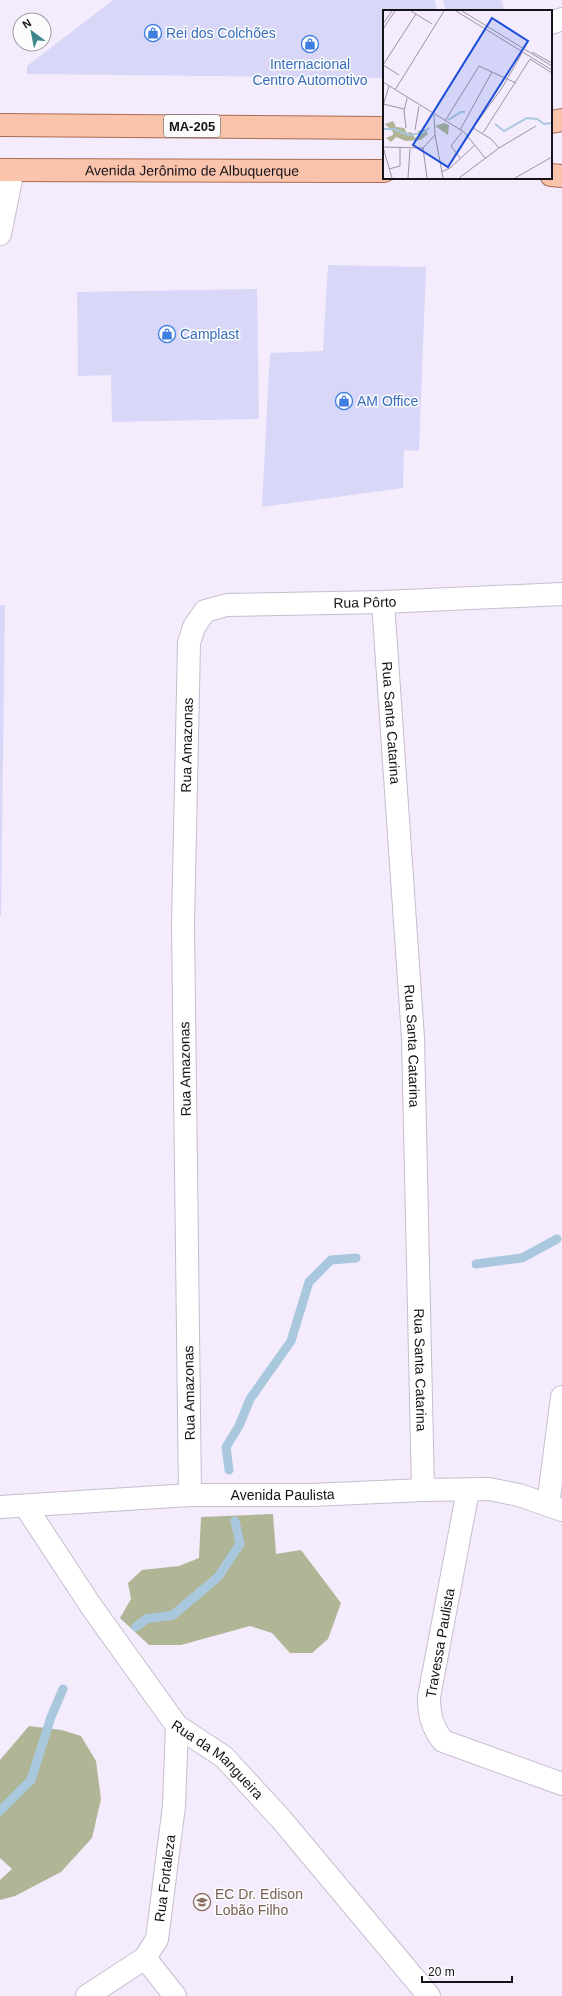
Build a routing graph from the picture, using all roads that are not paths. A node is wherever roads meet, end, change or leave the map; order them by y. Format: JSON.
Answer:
{"nodes":[{"id":1,"x":562,"y":19,"type":"edge"},
{"id":2,"x":552,"y":23,"type":"edge"},
{"id":3,"x":562,"y":120,"type":"edge"},
{"id":4,"x":552,"y":122,"type":"edge"},
{"id":5,"x":0,"y":125,"type":"edge"},
{"id":6,"x":383,"y":128,"type":"edge"},
{"id":7,"x":562,"y":169,"type":"edge"},
{"id":8,"x":6,"y":170,"type":"edge"},
{"id":9,"x":552,"y":170,"type":"edge"},
{"id":10,"x":383,"y":171,"type":"edge"},
{"id":11,"x":552,"y":175,"type":"edge"},
{"id":12,"x":562,"y":176,"type":"edge"},
{"id":13,"x":0,"y":234,"type":"edge"},
{"id":14,"x":562,"y":594,"type":"edge"},
{"id":15,"x":383,"y":602,"type":"junction"},
{"id":16,"x":189,"y":643,"type":"joint"},
{"id":17,"x":562,"y":1397,"type":"edge"},
{"id":18,"x":423,"y":1490,"type":"junction"},
{"id":19,"x":468,"y":1490,"type":"junction"},
{"id":20,"x":190,"y":1495,"type":"junction"},
{"id":21,"x":0,"y":1507,"type":"edge"},
{"id":22,"x":26,"y":1507,"type":"junction"},
{"id":23,"x":555,"y":1508,"type":"edge"},
{"id":24,"x":177,"y":1726,"type":"junction"},
{"id":25,"x":562,"y":1784,"type":"edge"},
{"id":26,"x":145,"y":1958,"type":"junction"},
{"id":27,"x":87,"y":1996,"type":"edge"},
{"id":28,"x":175,"y":1996,"type":"edge"},
{"id":29,"x":429,"y":1996,"type":"edge"}],
"edges":[{"from":1,"to":2,"type":"street"},
{"from":3,"to":4,"type":"main road"},
{"from":5,"to":6,"type":"main road","number":"MA-205"},
{"from":7,"to":9,"type":"main road"},
{"from":8,"to":10,"type":"main road","name":"Avenida Jerônimo de Albuquerque"},
{"from":8,"to":13,"type":"street"},
{"from":11,"to":12,"type":"main road"},
{"from":14,"to":15,"type":"street","name":"Rua Pôrto"},
{"from":15,"to":16,"type":"street","name":"Rua Pôrto"},
{"from":15,"to":18,"type":"street","name":"Rua Santa Catarina"},
{"from":16,"to":20,"type":"street","name":"Rua Amazonas"},
{"from":17,"to":23,"type":"street"},
{"from":18,"to":19,"type":"street","name":"Avenida Paulista"},
{"from":18,"to":20,"type":"street","name":"Avenida Paulista"},
{"from":19,"to":23,"type":"street","name":"Avenida Paulista"},
{"from":19,"to":25,"type":"street","name":"Travessa Paulista"},
{"from":20,"to":22,"type":"street","name":"Avenida Paulista"},
{"from":21,"to":22,"type":"street","name":"Avenida Paulista"},
{"from":22,"to":24,"type":"street","name":"Rua da Mangueira"},
{"from":24,"to":26,"type":"street","name":"Rua Fortaleza"},
{"from":24,"to":29,"type":"street","name":"Rua da Mangueira"},
{"from":26,"to":27,"type":"street","name":"Rua Fortaleza"},
{"from":26,"to":28,"type":"street"}]}
